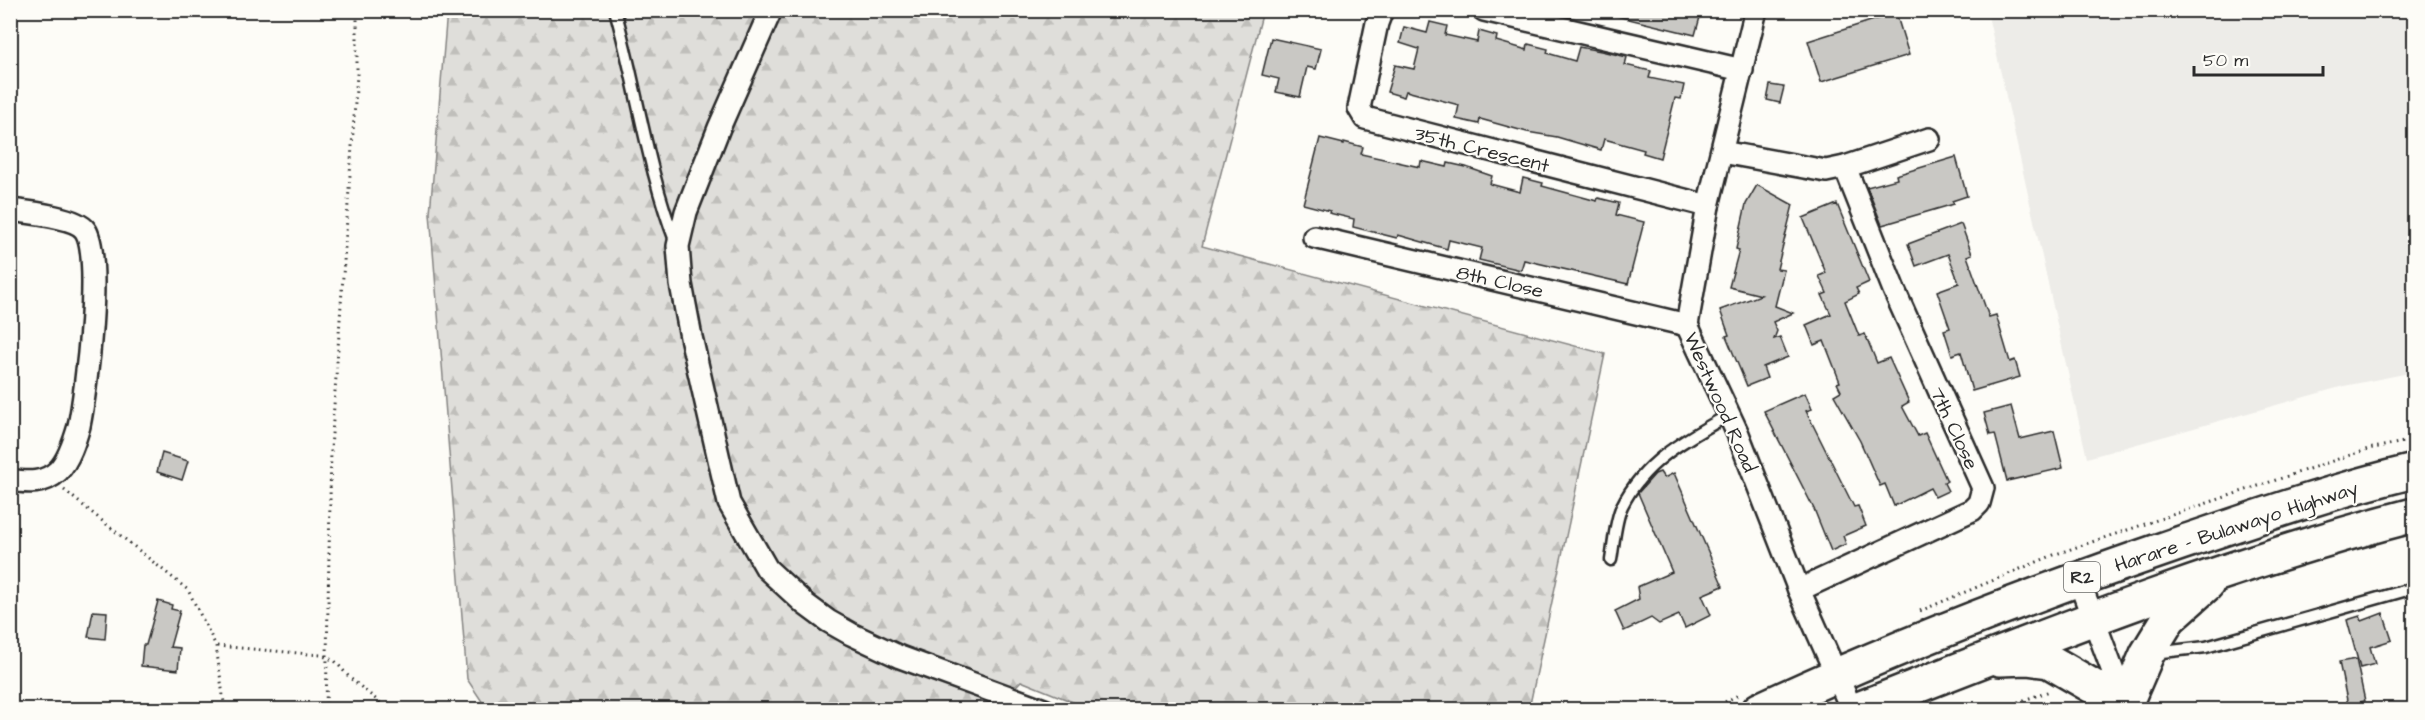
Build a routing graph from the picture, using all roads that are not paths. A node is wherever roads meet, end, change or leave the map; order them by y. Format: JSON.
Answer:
{"nodes":[{"id":1,"x":615,"y":10,"type":"edge"},
{"id":2,"x":771,"y":10,"type":"edge"},
{"id":3,"x":1382,"y":10,"type":"edge"},
{"id":4,"x":1484,"y":10,"type":"edge"},
{"id":5,"x":1756,"y":10,"type":"edge"},
{"id":6,"x":1742,"y":70,"type":"junction"},
{"id":7,"x":1929,"y":139,"type":"dead end"},
{"id":8,"x":1722,"y":152,"type":"junction"},
{"id":9,"x":1845,"y":167,"type":"junction"},
{"id":10,"x":1708,"y":206,"type":"junction"},
{"id":11,"x":10,"y":210,"type":"edge"},
{"id":12,"x":1314,"y":237,"type":"dead end"},
{"id":13,"x":678,"y":246,"type":"junction"},
{"id":14,"x":1687,"y":325,"type":"junction"},
{"id":15,"x":1729,"y":415,"type":"junction"},
{"id":16,"x":2415,"y":471,"type":"edge"},
{"id":17,"x":10,"y":480,"type":"edge"},
{"id":18,"x":2415,"y":515,"type":"edge"},
{"id":19,"x":1611,"y":560,"type":"dead end"},
{"id":20,"x":2216,"y":576,"type":"junction"},
{"id":21,"x":2078,"y":578,"type":"junction"},
{"id":22,"x":2415,"y":588,"type":"edge"},
{"id":23,"x":1799,"y":590,"type":"junction"},
{"id":24,"x":2093,"y":618,"type":"junction"},
{"id":25,"x":2147,"y":654,"type":"junction"},
{"id":26,"x":1984,"y":660,"type":"junction"},
{"id":27,"x":1836,"y":674,"type":"junction"},
{"id":28,"x":2126,"y":707,"type":"edge"},
{"id":29,"x":1044,"y":710,"type":"edge"},
{"id":30,"x":1759,"y":710,"type":"edge"},
{"id":31,"x":1854,"y":710,"type":"edge"}],
"edges":[{"from":1,"to":13,"type":"lane"},
{"from":2,"to":13,"type":"street"},
{"from":3,"to":10,"type":"street","name":"35th Crescent"},
{"from":4,"to":6,"type":"street"},
{"from":5,"to":6,"type":"street","name":"Westwood Road"},
{"from":6,"to":8,"type":"street","name":"Westwood Road"},
{"from":7,"to":9,"type":"street"},
{"from":8,"to":9,"type":"street"},
{"from":8,"to":10,"type":"street","name":"Westwood Road"},
{"from":9,"to":23,"type":"street","name":"7th Close"},
{"from":10,"to":14,"type":"street","name":"Westwood Road"},
{"from":11,"to":17,"type":"street"},
{"from":12,"to":14,"type":"street","name":"8th Close"},
{"from":13,"to":29,"type":"street"},
{"from":14,"to":15,"type":"street","name":"Westwood Road"},
{"from":15,"to":19,"type":"lane"},
{"from":15,"to":23,"type":"street","name":"Westwood Road"},
{"from":16,"to":21,"type":"highway","name":"Harare - Bulawayo Highway","number":"R2"},
{"from":18,"to":20,"type":"highway","name":"Harare - Bulawayo Highway","number":"R2"},
{"from":20,"to":24,"type":"highway","name":"Harare - Bulawayo Highway","number":"R2"},
{"from":20,"to":25,"type":"highway"},
{"from":21,"to":24,"type":"street"},
{"from":21,"to":27,"type":"highway","name":"Harare - Bulawayo Highway","number":"R2"},
{"from":22,"to":25,"type":"lane"},
{"from":23,"to":27,"type":"street","name":"Westwood Road"},
{"from":24,"to":26,"type":"highway","name":"Harare - Bulawayo Highway","number":"R2"},
{"from":24,"to":28,"type":"street"},
{"from":25,"to":28,"type":"highway"},
{"from":26,"to":28,"type":"highway"},
{"from":26,"to":31,"type":"highway","name":"Harare - Bulawayo Highway","number":"R2"},
{"from":27,"to":30,"type":"highway","name":"Harare - Bulawayo Highway","number":"R2"},
{"from":27,"to":31,"type":"street","name":"Westwood Road"}]}
